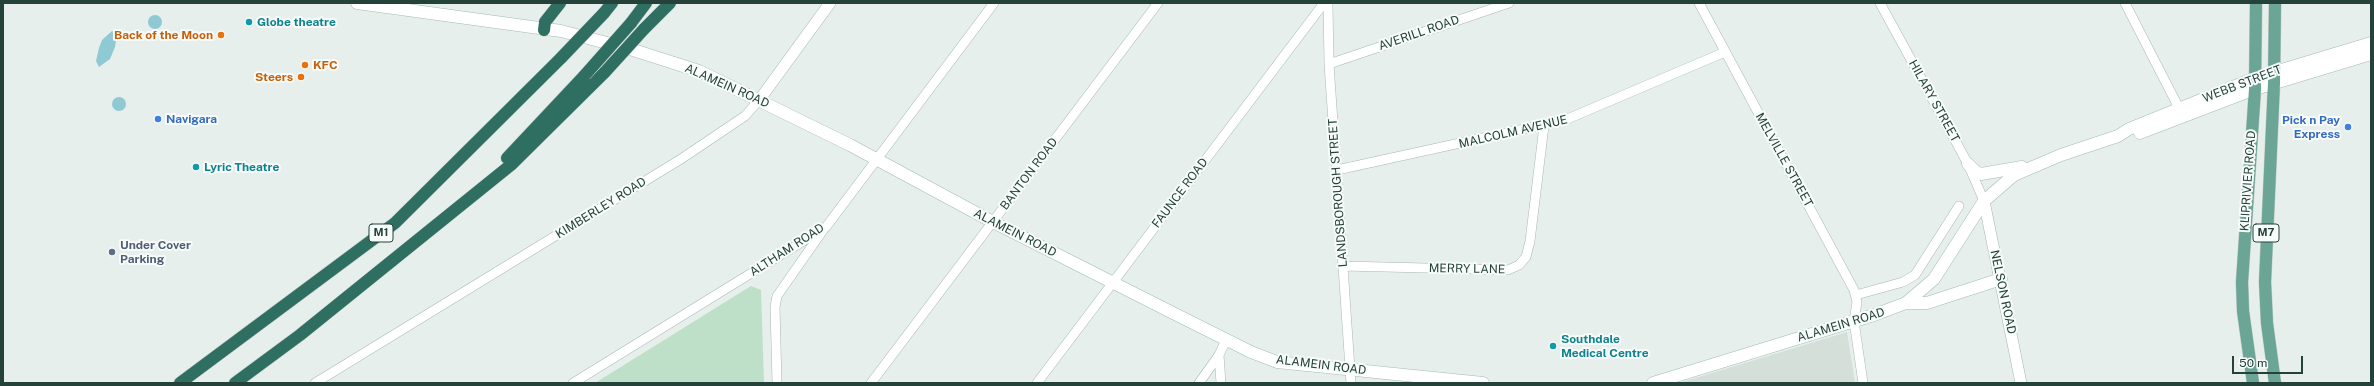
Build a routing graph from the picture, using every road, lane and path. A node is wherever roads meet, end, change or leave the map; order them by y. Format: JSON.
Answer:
{"nodes":[{"id":1,"x":356,"y":3,"type":"edge"},
{"id":2,"x":414,"y":3,"type":"edge"},
{"id":3,"x":560,"y":3,"type":"edge"},
{"id":4,"x":612,"y":3,"type":"edge"},
{"id":5,"x":646,"y":3,"type":"edge"},
{"id":6,"x":670,"y":3,"type":"edge"},
{"id":7,"x":830,"y":3,"type":"edge"},
{"id":8,"x":994,"y":3,"type":"edge"},
{"id":9,"x":1158,"y":3,"type":"edge"},
{"id":10,"x":1324,"y":3,"type":"edge"},
{"id":11,"x":1328,"y":3,"type":"edge"},
{"id":12,"x":1509,"y":3,"type":"edge"},
{"id":13,"x":1699,"y":3,"type":"edge"},
{"id":14,"x":1880,"y":3,"type":"edge"},
{"id":15,"x":2125,"y":3,"type":"edge"},
{"id":16,"x":2256,"y":3,"type":"edge"},
{"id":17,"x":2275,"y":3,"type":"edge"},
{"id":18,"x":545,"y":26,"type":"junction"},
{"id":19,"x":2371,"y":44,"type":"edge"},
{"id":20,"x":1725,"y":52,"type":"junction"},
{"id":21,"x":2371,"y":54,"type":"edge"},
{"id":22,"x":1329,"y":64,"type":"junction"},
{"id":23,"x":2275,"y":71,"type":"junction"},
{"id":24,"x":2255,"y":83,"type":"junction"},
{"id":25,"x":2274,"y":83,"type":"junction"},
{"id":26,"x":760,"y":99,"type":"junction"},
{"id":27,"x":2182,"y":113,"type":"junction"},
{"id":28,"x":1544,"y":126,"type":"junction"},
{"id":29,"x":877,"y":161,"type":"junction"},
{"id":30,"x":2042,"y":163,"type":"junction"},
{"id":31,"x":1968,"y":164,"type":"junction"},
{"id":32,"x":1337,"y":170,"type":"junction"},
{"id":33,"x":472,"y":195,"type":"junction"},
{"id":34,"x":1984,"y":201,"type":"junction"},
{"id":35,"x":1960,"y":206,"type":"dead end"},
{"id":36,"x":993,"y":222,"type":"junction"},
{"id":37,"x":826,"y":227,"type":"junction"},
{"id":38,"x":1343,"y":266,"type":"junction"},
{"id":39,"x":2001,"y":279,"type":"junction"},
{"id":40,"x":1113,"y":281,"type":"junction"},
{"id":41,"x":1856,"y":295,"type":"junction"},
{"id":42,"x":1906,"y":303,"type":"junction"},
{"id":43,"x":1854,"y":321,"type":"junction"},
{"id":44,"x":1226,"y":340,"type":"junction"},
{"id":45,"x":1219,"y":355,"type":"junction"},
{"id":46,"x":1350,"y":369,"type":"junction"},
{"id":47,"x":335,"y":372,"type":"junction"},
{"id":48,"x":180,"y":383,"type":"edge"},
{"id":49,"x":235,"y":383,"type":"edge"},
{"id":50,"x":315,"y":383,"type":"edge"},
{"id":51,"x":323,"y":383,"type":"edge"},
{"id":52,"x":573,"y":383,"type":"edge"},
{"id":53,"x":776,"y":383,"type":"edge"},
{"id":54,"x":871,"y":383,"type":"edge"},
{"id":55,"x":1037,"y":383,"type":"edge"},
{"id":56,"x":1199,"y":383,"type":"edge"},
{"id":57,"x":1221,"y":383,"type":"edge"},
{"id":58,"x":1351,"y":383,"type":"edge"},
{"id":59,"x":1482,"y":383,"type":"edge"},
{"id":60,"x":1653,"y":383,"type":"edge"},
{"id":61,"x":1863,"y":383,"type":"edge"},
{"id":62,"x":2021,"y":383,"type":"edge"},
{"id":63,"x":2253,"y":383,"type":"edge"},
{"id":64,"x":2275,"y":383,"type":"edge"}],
"edges":[{"from":1,"to":18,"type":"main road"},
{"from":2,"to":18,"type":"main road"},
{"from":3,"to":18,"type":"highway"},
{"from":4,"to":48,"type":"highway","number":"M1","bridge":true},
{"from":5,"to":33,"type":"highway","number":"M1","bridge":true},
{"from":6,"to":33,"type":"highway","bridge":true},
{"from":7,"to":26,"type":"street","name":"KIMBERLEY ROAD"},
{"from":8,"to":29,"type":"street","name":"ALTHAM ROAD"},
{"from":9,"to":36,"type":"street","name":"BANTON ROAD"},
{"from":10,"to":40,"type":"street","name":"FAUNCE ROAD"},
{"from":11,"to":22,"type":"street","name":"LANDSBOROUGH STREET"},
{"from":12,"to":22,"type":"street","name":"AVERILL ROAD"},
{"from":13,"to":20,"type":"street","name":"MELVILLE STREET"},
{"from":14,"to":31,"type":"street","name":"HILARY STREET"},
{"from":15,"to":27,"type":"street"},
{"from":16,"to":24,"type":"main road","name":"KLIPRIVIER ROAD","number":"M7"},
{"from":17,"to":23,"type":"main road","name":"KLIPRIVIER ROAD","number":"M7"},
{"from":18,"to":26,"type":"main road","name":"ALAMEIN ROAD"},
{"from":19,"to":23,"type":"main road","name":"WEBB STREET"},
{"from":20,"to":28,"type":"street","name":"MALCOLM AVENUE"},
{"from":20,"to":41,"type":"street","name":"MELVILLE STREET"},
{"from":21,"to":25,"type":"main road","name":"WEBB STREET"},
{"from":22,"to":32,"type":"street","name":"LANDSBOROUGH STREET"},
{"from":23,"to":24,"type":"main road","name":"WEBB STREET"},
{"from":23,"to":25,"type":"main road","name":"KLIPRIVIER ROAD","number":"M7"},
{"from":24,"to":25,"type":"main road","name":"WEBB STREET"},
{"from":24,"to":27,"type":"main road","name":"WEBB STREET"},
{"from":24,"to":63,"type":"main road","name":"KLIPRIVIER ROAD","number":"M7"},
{"from":25,"to":64,"type":"main road","name":"KLIPRIVIER ROAD","number":"M7"},
{"from":26,"to":29,"type":"main road","name":"ALAMEIN ROAD"},
{"from":26,"to":47,"type":"street","name":"KIMBERLEY ROAD"},
{"from":27,"to":30,"type":"main road","name":"WEBB STREET"},
{"from":28,"to":32,"type":"street","name":"MALCOLM AVENUE"},
{"from":28,"to":38,"type":"street","name":"MERRY LANE"},
{"from":29,"to":36,"type":"main road","name":"ALAMEIN ROAD"},
{"from":29,"to":37,"type":"street","name":"ALTHAM ROAD"},
{"from":30,"to":31,"type":"main road"},
{"from":30,"to":34,"type":"main road","name":"WEBB STREET"},
{"from":31,"to":34,"type":"street","name":"HILARY STREET"},
{"from":32,"to":38,"type":"street","name":"LANDSBOROUGH STREET"},
{"from":33,"to":49,"type":"highway","number":"M1"},
{"from":34,"to":39,"type":"street","name":"NELSON ROAD"},
{"from":34,"to":42,"type":"main road","name":"ALAMEIN ROAD"},
{"from":35,"to":41,"type":"street"},
{"from":36,"to":40,"type":"main road","name":"ALAMEIN ROAD"},
{"from":36,"to":54,"type":"street","name":"BANTON ROAD"},
{"from":37,"to":52,"type":"street","name":"ALTHAM ROAD"},
{"from":37,"to":53,"type":"street"},
{"from":38,"to":46,"type":"street","name":"LANDSBOROUGH STREET"},
{"from":39,"to":42,"type":"main road"},
{"from":39,"to":62,"type":"street","name":"NELSON ROAD"},
{"from":40,"to":44,"type":"main road","name":"ALAMEIN ROAD"},
{"from":40,"to":55,"type":"street","name":"FAUNCE ROAD"},
{"from":41,"to":43,"type":"street"},
{"from":42,"to":43,"type":"main road","name":"ALAMEIN ROAD"},
{"from":43,"to":60,"type":"main road","name":"ALAMEIN ROAD"},
{"from":43,"to":61,"type":"street"},
{"from":44,"to":45,"type":"street"},
{"from":44,"to":46,"type":"main road","name":"ALAMEIN ROAD"},
{"from":45,"to":56,"type":"street"},
{"from":45,"to":57,"type":"street"},
{"from":46,"to":58,"type":"street","name":"LANDSBOROUGH STREET"},
{"from":46,"to":59,"type":"main road","name":"ALAMEIN ROAD"},
{"from":47,"to":50,"type":"street","name":"KIMBERLEY ROAD"},
{"from":47,"to":51,"type":"street","name":"KIMBERLEY ROAD"}]}
